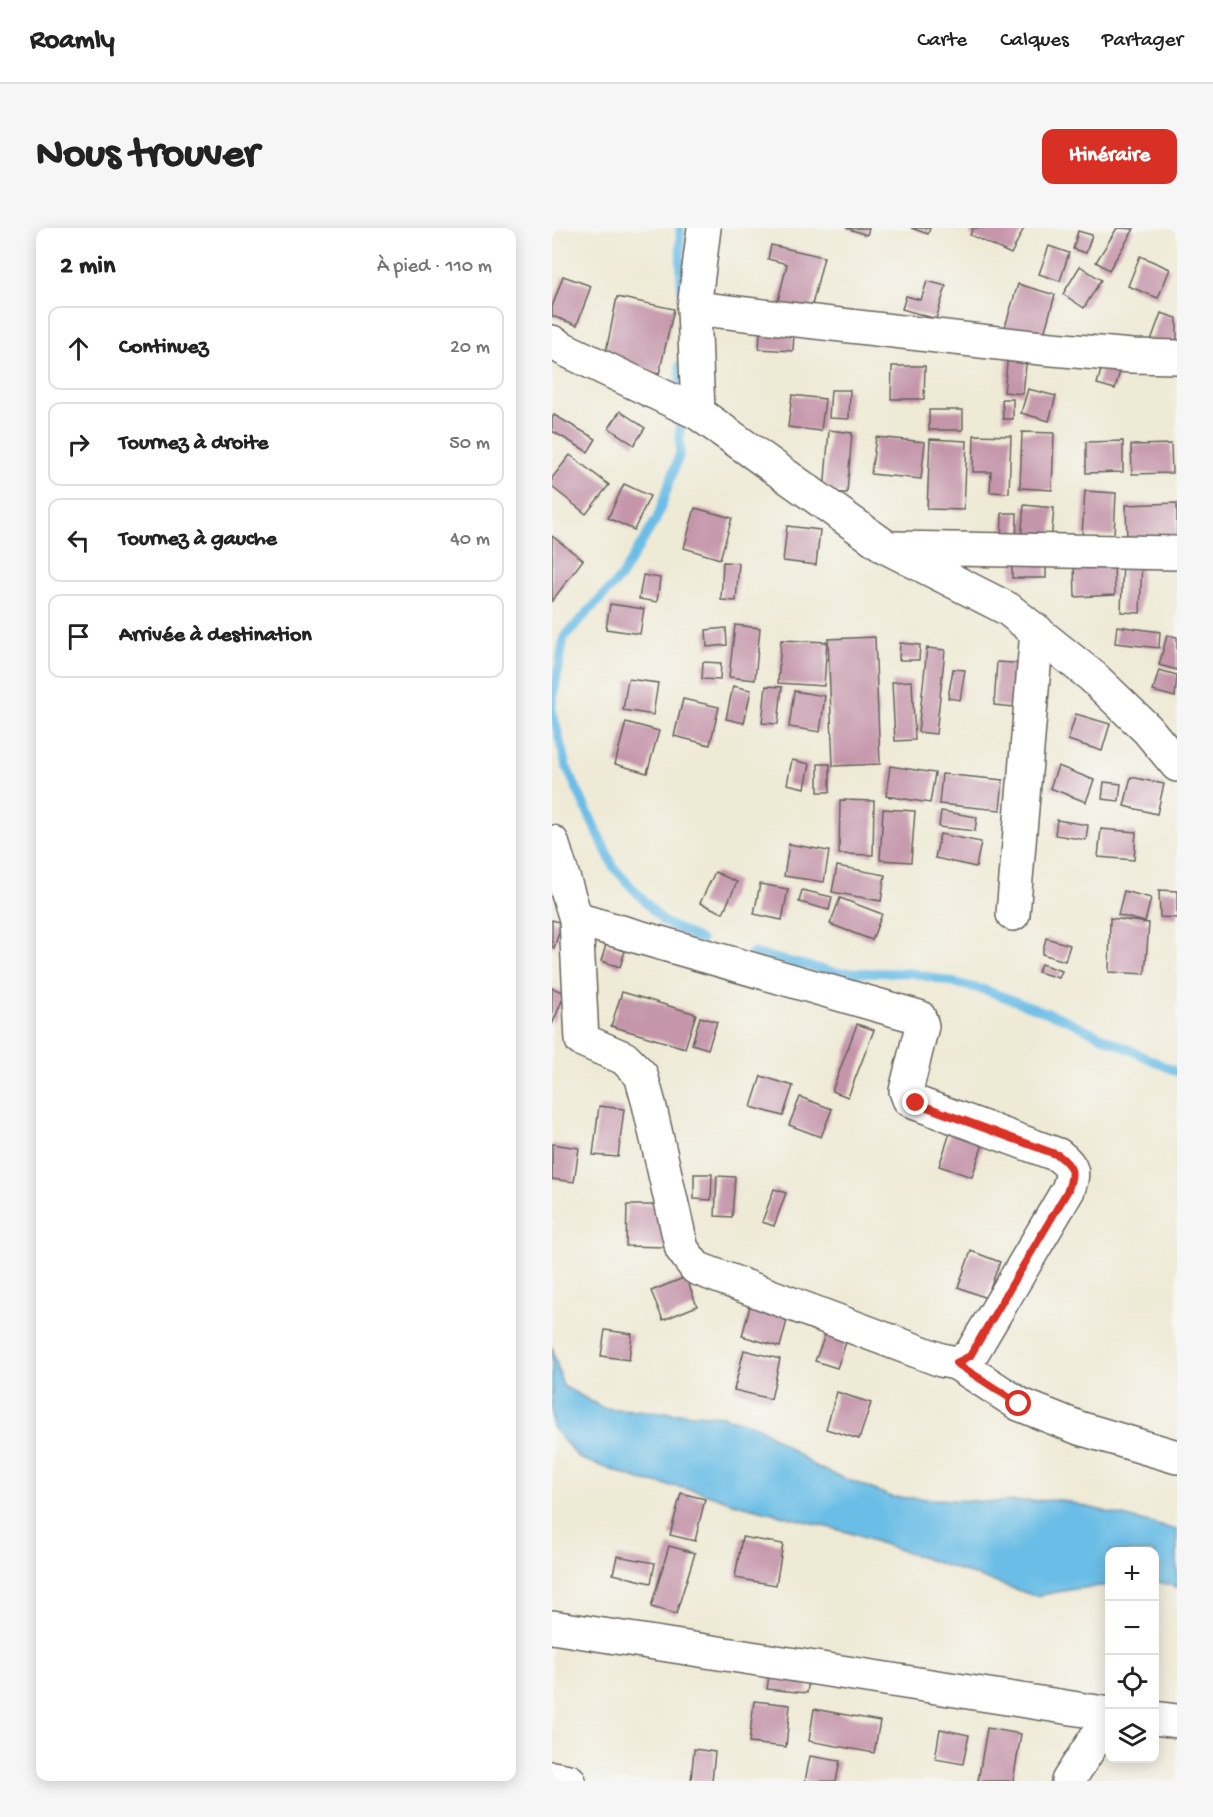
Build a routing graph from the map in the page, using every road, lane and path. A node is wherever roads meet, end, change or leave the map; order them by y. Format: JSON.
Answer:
{"nodes":[{"id":1,"x":704,"y":228,"type":"edge"},
{"id":2,"x":694,"y":308,"type":"junction"},
{"id":3,"x":552,"y":342,"type":"edge"},
{"id":4,"x":1177,"y":357,"type":"edge"},
{"id":5,"x":698,"y":413,"type":"junction"},
{"id":6,"x":886,"y":548,"type":"junction"},
{"id":7,"x":1177,"y":553,"type":"edge"},
{"id":8,"x":1036,"y":631,"type":"junction"},
{"id":9,"x":1177,"y":765,"type":"edge"},
{"id":10,"x":552,"y":842,"type":"edge"},
{"id":11,"x":1013,"y":914,"type":"dead end"},
{"id":12,"x":576,"y":919,"type":"junction"},
{"id":13,"x":956,"y":1363,"type":"junction"},
{"id":14,"x":1177,"y":1457,"type":"edge"},
{"id":15,"x":552,"y":1627,"type":"edge"},
{"id":16,"x":1105,"y":1714,"type":"edge"},
{"id":17,"x":1159,"y":1719,"type":"edge"},
{"id":18,"x":1177,"y":1721,"type":"edge"},
{"id":19,"x":1105,"y":1723,"type":"edge"},
{"id":20,"x":552,"y":1778,"type":"edge"},
{"id":21,"x":569,"y":1781,"type":"edge"},
{"id":22,"x":1068,"y":1781,"type":"edge"}],
"edges":[{"from":1,"to":2,"type":"street"},
{"from":2,"to":4,"type":"street"},
{"from":2,"to":5,"type":"street"},
{"from":3,"to":5,"type":"street"},
{"from":5,"to":6,"type":"street"},
{"from":6,"to":7,"type":"street"},
{"from":6,"to":8,"type":"street"},
{"from":8,"to":9,"type":"street"},
{"from":8,"to":11,"type":"street"},
{"from":10,"to":12,"type":"street"},
{"from":12,"to":13,"type":"street"},
{"from":12,"to":13,"type":"street"},
{"from":13,"to":14,"type":"street"},
{"from":15,"to":16,"type":"street"},
{"from":17,"to":18,"type":"street"},
{"from":19,"to":22,"type":"street"},
{"from":20,"to":21,"type":"street"}]}
